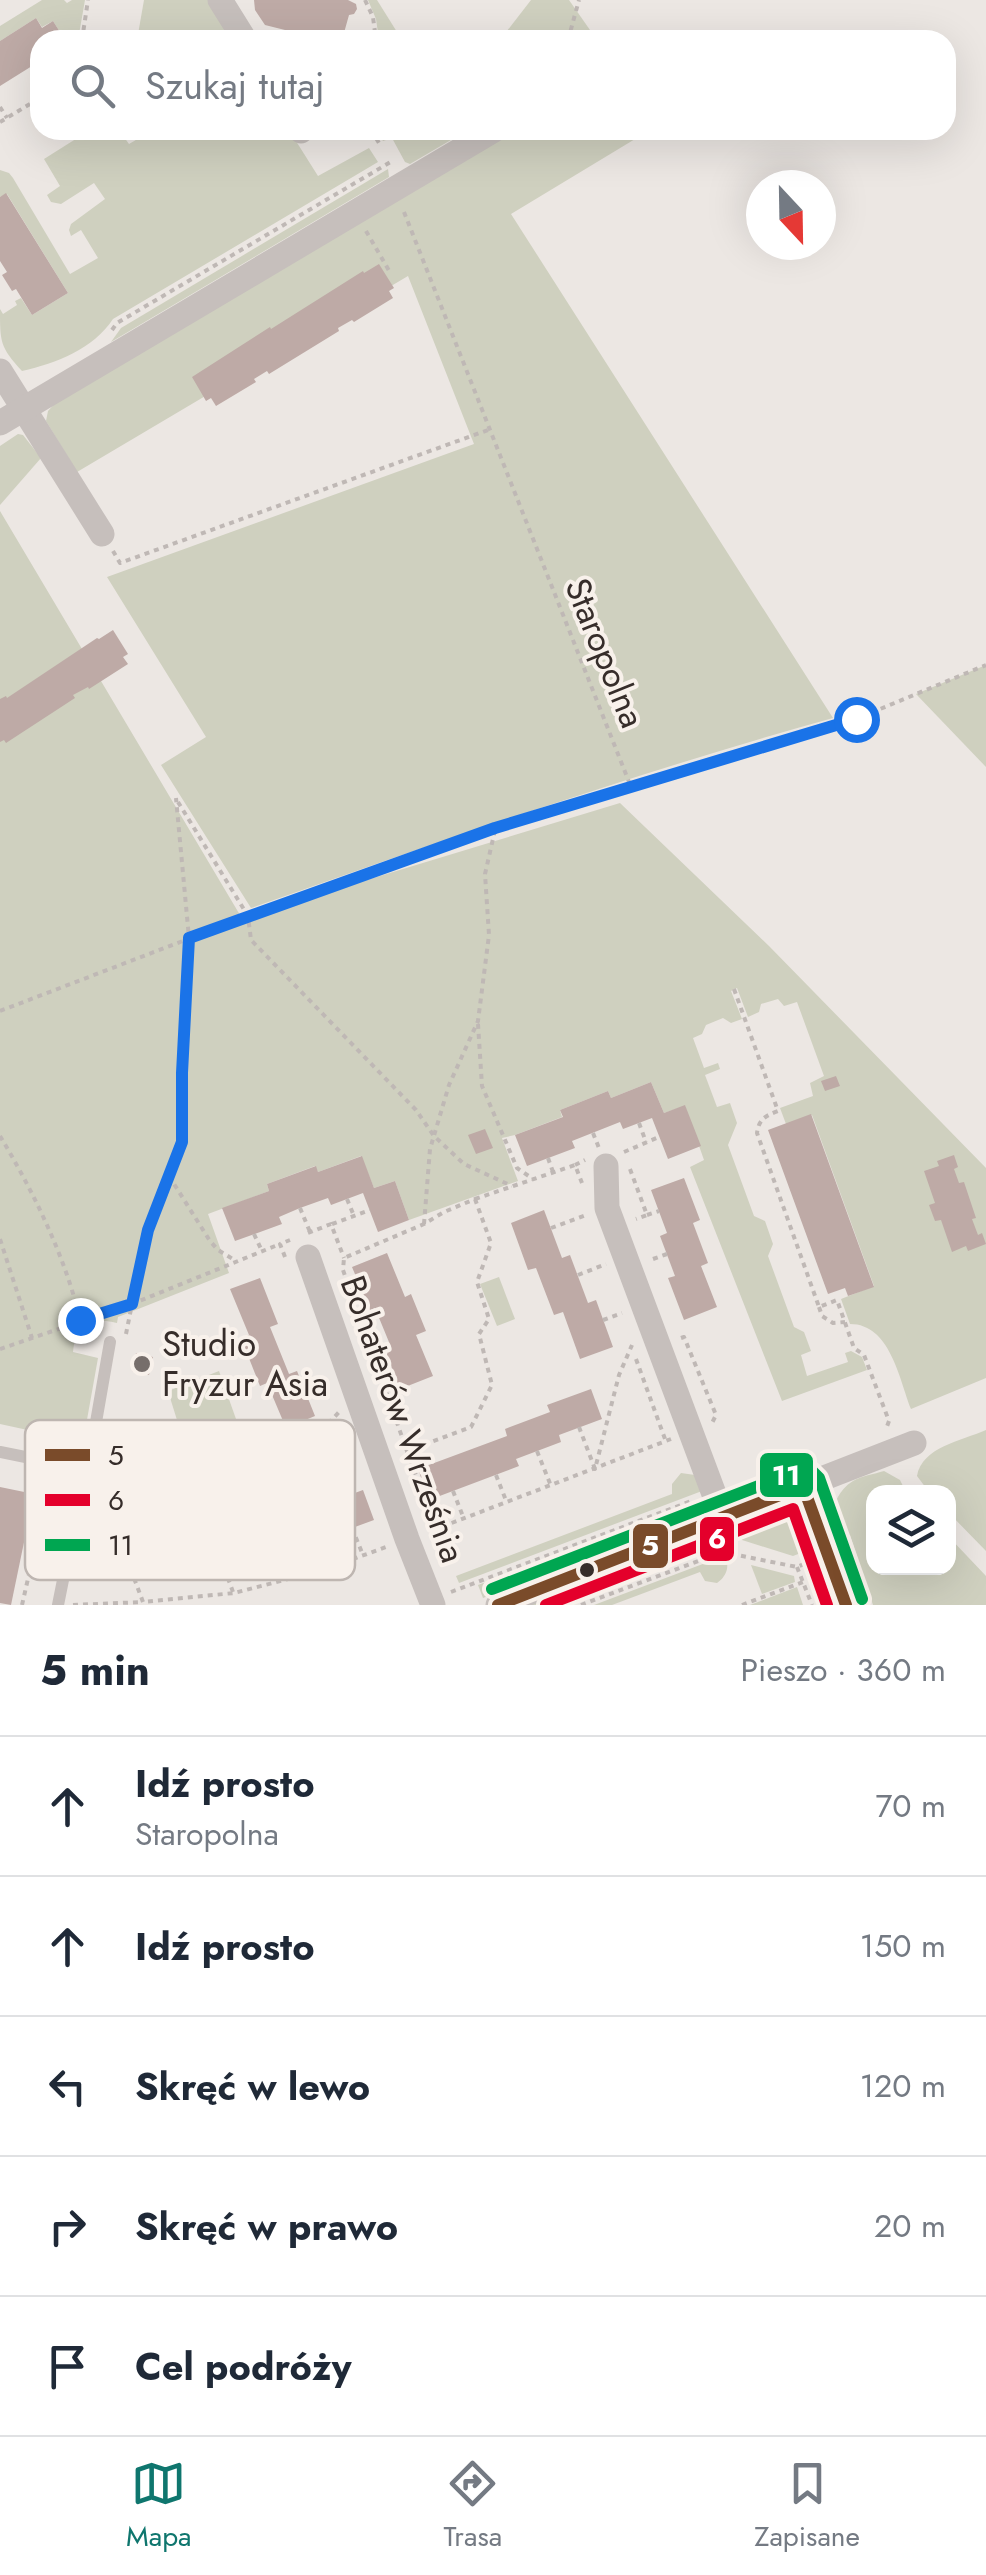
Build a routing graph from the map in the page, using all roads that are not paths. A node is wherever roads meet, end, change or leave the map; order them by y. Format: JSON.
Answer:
{"nodes":[{"id":1,"x":220,"y":0,"type":"edge"},
{"id":2,"x":238,"y":30,"type":"edge"},
{"id":3,"x":477,"y":140,"type":"edge"},
{"id":4,"x":0,"y":371,"type":"edge"},
{"id":5,"x":24,"y":408,"type":"junction"},
{"id":6,"x":0,"y":423,"type":"edge"},
{"id":7,"x":102,"y":534,"type":"road end"},
{"id":8,"x":610,"y":1156,"type":"road end"},
{"id":9,"x":309,"y":1245,"type":"road end"},
{"id":10,"x":118,"y":1341,"type":"road end"},
{"id":11,"x":98,"y":1420,"type":"edge"},
{"id":12,"x":914,"y":1443,"type":"dead end"},
{"id":13,"x":0,"y":1452,"type":"edge"},
{"id":14,"x":25,"y":1457,"type":"edge"},
{"id":15,"x":803,"y":1486,"type":"junction"},
{"id":16,"x":723,"y":1518,"type":"junction"},
{"id":17,"x":63,"y":1580,"type":"edge"},
{"id":18,"x":432,"y":1602,"type":"edge"},
{"id":19,"x":58,"y":1605,"type":"edge"},
{"id":20,"x":498,"y":1605,"type":"edge"},
{"id":21,"x":846,"y":1605,"type":"edge"}],
"edges":[{"from":1,"to":2,"type":"street"},
{"from":3,"to":5,"type":"street"},
{"from":4,"to":5,"type":"street"},
{"from":5,"to":6,"type":"street"},
{"from":5,"to":7,"type":"street"},
{"from":8,"to":16,"type":"street"},
{"from":9,"to":18,"type":"street","name":"Bohaterów Września"},
{"from":10,"to":11,"type":"lane"},
{"from":12,"to":15,"type":"street"},
{"from":13,"to":14,"type":"lane"},
{"from":15,"to":16,"type":"street"},
{"from":15,"to":21,"type":"street"},
{"from":16,"to":20,"type":"street"},
{"from":17,"to":19,"type":"lane"}]}
